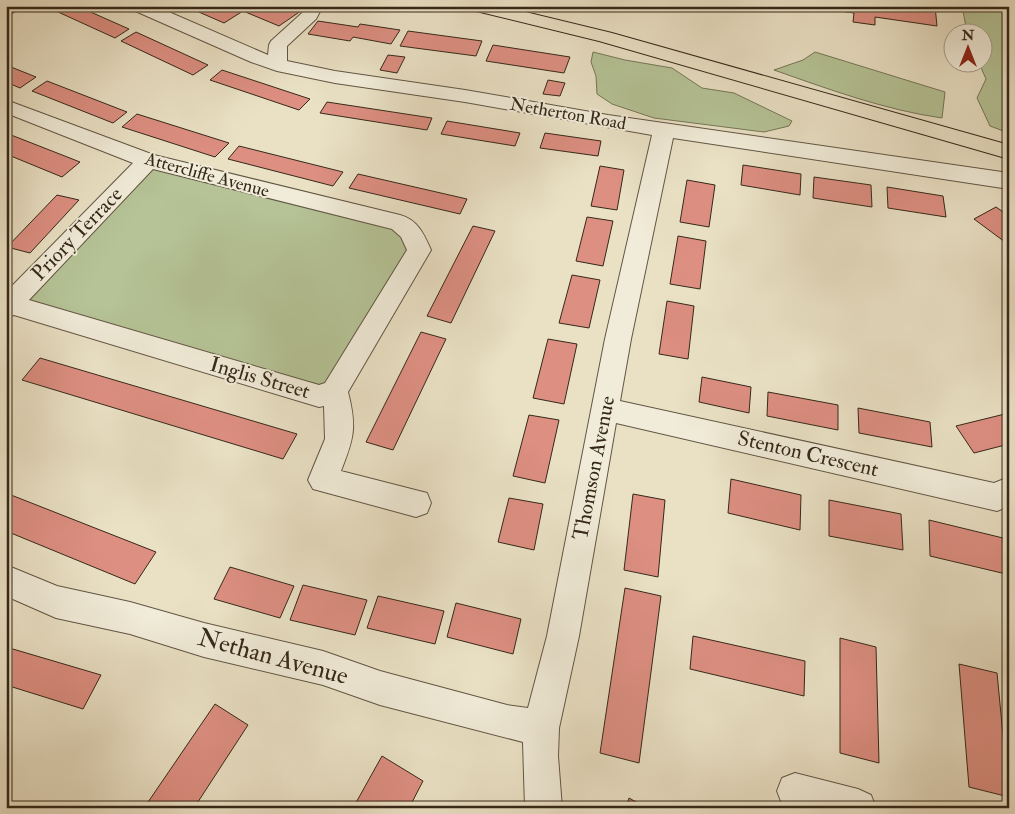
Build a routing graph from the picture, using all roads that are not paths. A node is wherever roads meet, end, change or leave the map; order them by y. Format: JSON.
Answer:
{"nodes":[{"id":1,"x":139,"y":6,"type":"edge"},
{"id":2,"x":314,"y":6,"type":"edge"},
{"id":3,"x":478,"y":6,"type":"edge"},
{"id":4,"x":277,"y":65,"type":"junction"},
{"id":5,"x":405,"y":71,"type":"dead end"},
{"id":6,"x":468,"y":89,"type":"junction"},
{"id":7,"x":538,"y":92,"type":"dead end"},
{"id":8,"x":6,"y":106,"type":"edge"},
{"id":9,"x":664,"y":130,"type":"junction"},
{"id":10,"x":1009,"y":152,"type":"edge"},
{"id":11,"x":148,"y":161,"type":"junction"},
{"id":12,"x":1009,"y":181,"type":"edge"},
{"id":13,"x":411,"y":232,"type":"joint"},
{"id":14,"x":8,"y":306,"type":"edge"},
{"id":15,"x":334,"y":392,"type":"junction"},
{"id":16,"x":605,"y":409,"type":"junction"},
{"id":17,"x":1005,"y":496,"type":"edge"},
{"id":18,"x":416,"y":503,"type":"dead end"},
{"id":19,"x":6,"y":580,"type":"edge"},
{"id":20,"x":541,"y":728,"type":"junction"},
{"id":21,"x":795,"y":791,"type":"dead end"},
{"id":22,"x":544,"y":808,"type":"edge"},
{"id":23,"x":858,"y":808,"type":"edge"}],
"edges":[{"from":1,"to":4,"type":"street","name":"Netherton Road"},
{"from":2,"to":4,"type":"street"},
{"from":3,"to":10,"type":"main road"},
{"from":4,"to":6,"type":"street","name":"Netherton Road"},
{"from":5,"to":6,"type":"street"},
{"from":6,"to":7,"type":"street"},
{"from":6,"to":9,"type":"street","name":"Netherton Road"},
{"from":8,"to":11,"type":"street","name":"Attercliffe Avenue"},
{"from":9,"to":12,"type":"street","name":"Netherton Road"},
{"from":9,"to":16,"type":"street","name":"Thomson Avenue"},
{"from":11,"to":13,"type":"street","name":"Attercliffe Avenue"},
{"from":11,"to":14,"type":"street","name":"Priory Terrace"},
{"from":13,"to":15,"type":"street","name":"Inglis Street"},
{"from":14,"to":15,"type":"street","name":"Inglis Street"},
{"from":15,"to":18,"type":"street"},
{"from":16,"to":17,"type":"street","name":"Stenton Crescent"},
{"from":16,"to":20,"type":"street","name":"Thomson Avenue"},
{"from":19,"to":20,"type":"street","name":"Nethan Avenue"},
{"from":20,"to":22,"type":"street","name":"Thomson Avenue"},
{"from":21,"to":23,"type":"street"}]}
